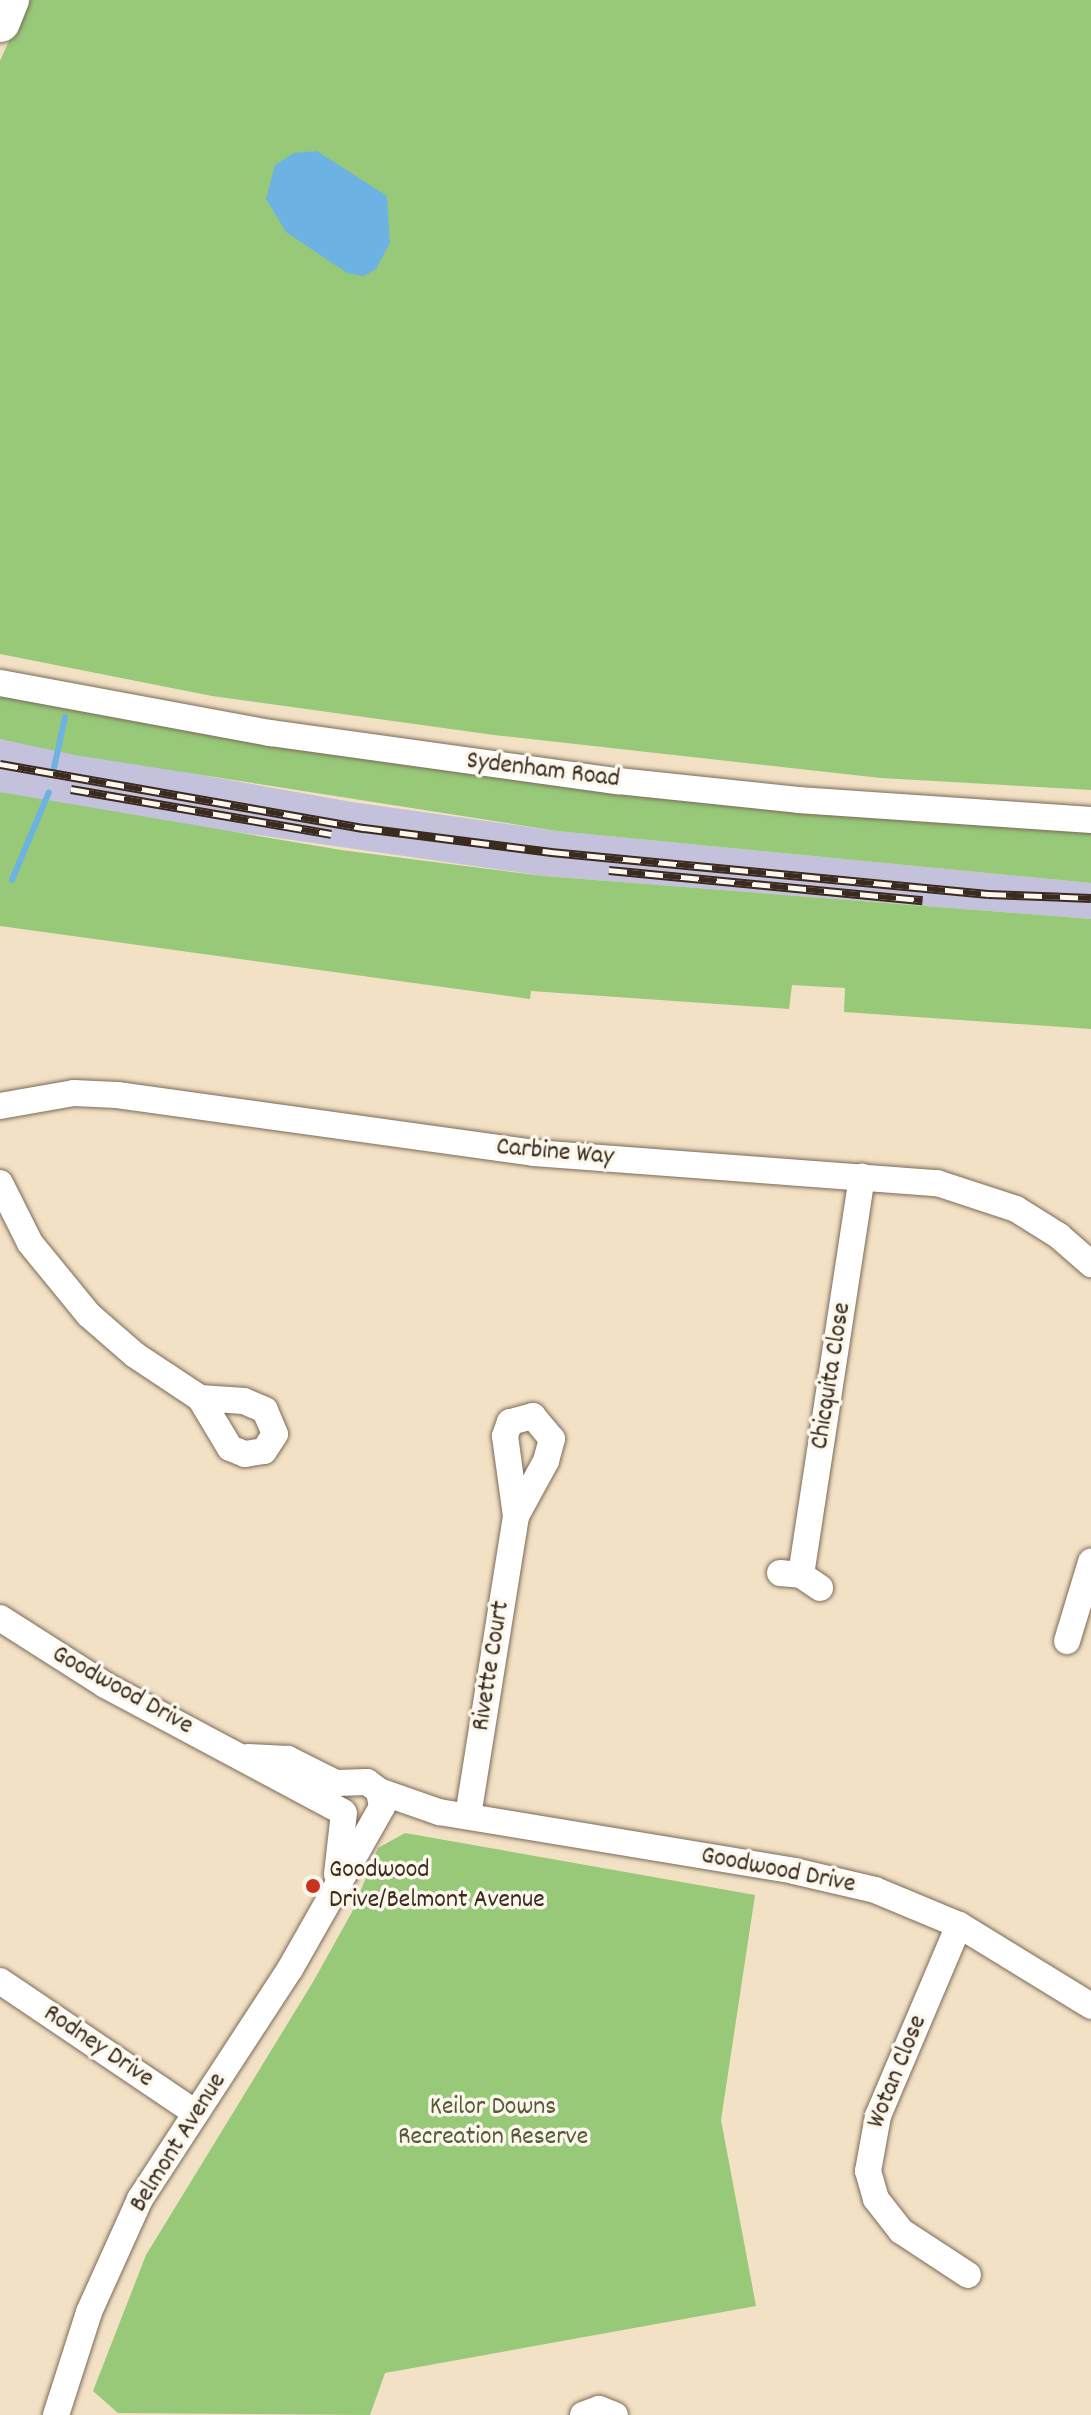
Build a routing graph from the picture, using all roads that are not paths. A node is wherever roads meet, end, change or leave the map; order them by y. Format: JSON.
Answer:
{"nodes":[{"id":1,"x":9,"y":0,"type":"edge"},
{"id":2,"x":0,"y":22,"type":"edge"},
{"id":3,"x":0,"y":683,"type":"edge"},
{"id":4,"x":1091,"y":820,"type":"edge"},
{"id":5,"x":0,"y":1106,"type":"edge"},
{"id":6,"x":862,"y":1177,"type":"junction"},
{"id":7,"x":0,"y":1183,"type":"edge"},
{"id":8,"x":1091,"y":1264,"type":"edge"},
{"id":9,"x":200,"y":1398,"type":"dead end"},
{"id":10,"x":516,"y":1516,"type":"dead end"},
{"id":11,"x":1091,"y":1562,"type":"edge"},
{"id":12,"x":800,"y":1578,"type":"dead end"},
{"id":13,"x":0,"y":1618,"type":"edge"},
{"id":14,"x":1068,"y":1644,"type":"dead end"},
{"id":15,"x":248,"y":1757,"type":"junction"},
{"id":16,"x":352,"y":1784,"type":"junction"},
{"id":17,"x":379,"y":1791,"type":"junction"},
{"id":18,"x":344,"y":1812,"type":"junction"},
{"id":19,"x":439,"y":1812,"type":"junction"},
{"id":20,"x":468,"y":1816,"type":"junction"},
{"id":21,"x":375,"y":1819,"type":"junction"},
{"id":22,"x":334,"y":1885,"type":"junction"},
{"id":23,"x":959,"y":1925,"type":"junction"},
{"id":24,"x":0,"y":1981,"type":"edge"},
{"id":25,"x":1091,"y":2006,"type":"edge"},
{"id":26,"x":196,"y":2113,"type":"junction"},
{"id":27,"x":968,"y":2275,"type":"dead end"},
{"id":28,"x":56,"y":2415,"type":"edge"},
{"id":29,"x":583,"y":2415,"type":"edge"},
{"id":30,"x":615,"y":2415,"type":"edge"}],
"edges":[{"from":1,"to":2,"type":"main road"},
{"from":3,"to":4,"type":"street","name":"Sydenham Road"},
{"from":5,"to":6,"type":"street","name":"Carbine Way"},
{"from":6,"to":8,"type":"street","name":"Carbine Way"},
{"from":6,"to":12,"type":"street","name":"Chicquita Close"},
{"from":7,"to":9,"type":"street"},
{"from":10,"to":20,"type":"street","name":"Rivette Court"},
{"from":11,"to":14,"type":"street"},
{"from":13,"to":15,"type":"street","name":"Goodwood Drive"},
{"from":15,"to":16,"type":"street","name":"Goodwood Drive"},
{"from":15,"to":18,"type":"street","name":"Goodwood Drive"},
{"from":16,"to":17,"type":"street"},
{"from":16,"to":18,"type":"street"},
{"from":17,"to":19,"type":"street","name":"Goodwood Drive"},
{"from":17,"to":21,"type":"street"},
{"from":18,"to":21,"type":"street"},
{"from":18,"to":22,"type":"street","name":"Belmont Avenue"},
{"from":19,"to":20,"type":"street","name":"Goodwood Drive"},
{"from":19,"to":21,"type":"street","name":"Goodwood Drive"},
{"from":20,"to":23,"type":"street","name":"Goodwood Drive"},
{"from":21,"to":22,"type":"street","name":"Belmont Avenue"},
{"from":22,"to":26,"type":"street","name":"Belmont Avenue"},
{"from":23,"to":25,"type":"street","name":"Goodwood Drive"},
{"from":23,"to":27,"type":"street","name":"Wotan Close"},
{"from":24,"to":26,"type":"street","name":"Rodney Drive"},
{"from":26,"to":28,"type":"street","name":"Belmont Avenue"},
{"from":29,"to":30,"type":"street"}]}
